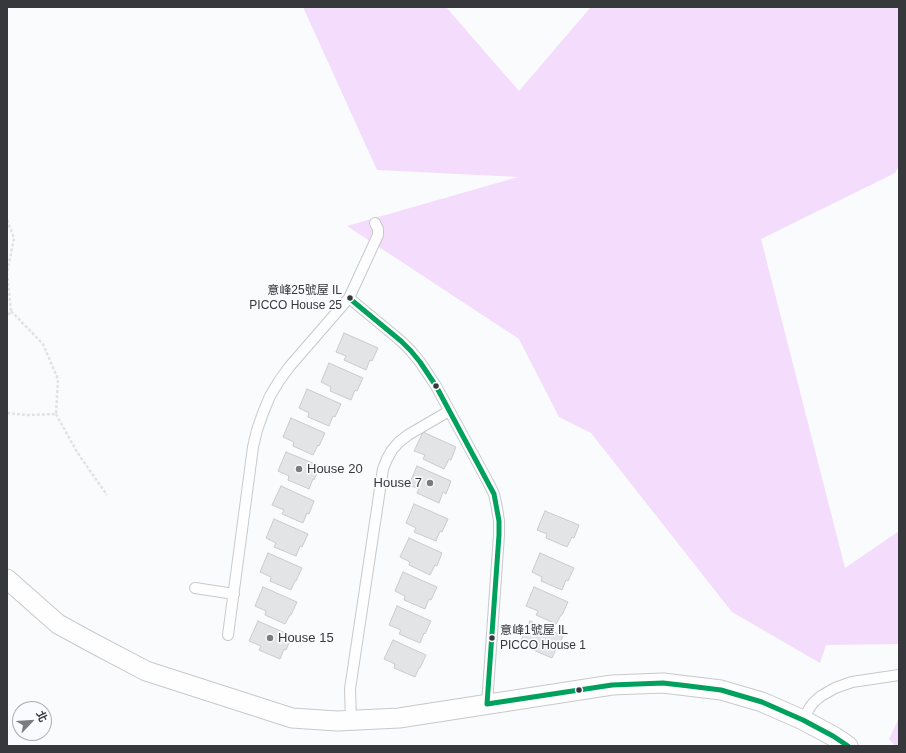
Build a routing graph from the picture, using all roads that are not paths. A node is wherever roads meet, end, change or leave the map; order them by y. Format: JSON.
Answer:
{"nodes":[{"id":1,"x":375,"y":223,"type":"dead end"},
{"id":2,"x":349,"y":298,"type":"junction"},
{"id":3,"x":449,"y":411,"type":"junction"},
{"id":4,"x":7,"y":579,"type":"edge"},
{"id":5,"x":195,"y":588,"type":"dead end"},
{"id":6,"x":234,"y":594,"type":"junction"},
{"id":7,"x":228,"y":635,"type":"dead end"},
{"id":8,"x":899,"y":675,"type":"edge"},
{"id":9,"x":487,"y":704,"type":"junction"},
{"id":10,"x":351,"y":720,"type":"junction"},
{"id":11,"x":803,"y":720,"type":"junction"},
{"id":12,"x":848,"y":746,"type":"edge"}],
"edges":[{"from":1,"to":2,"type":"lane"},
{"from":2,"to":3,"type":"lane"},
{"from":2,"to":6,"type":"lane"},
{"from":3,"to":9,"type":"lane"},
{"from":3,"to":10,"type":"lane"},
{"from":4,"to":10,"type":"street"},
{"from":5,"to":6,"type":"lane"},
{"from":6,"to":7,"type":"lane"},
{"from":8,"to":11,"type":"lane"},
{"from":9,"to":10,"type":"street"},
{"from":9,"to":11,"type":"street"},
{"from":11,"to":12,"type":"street"}]}
